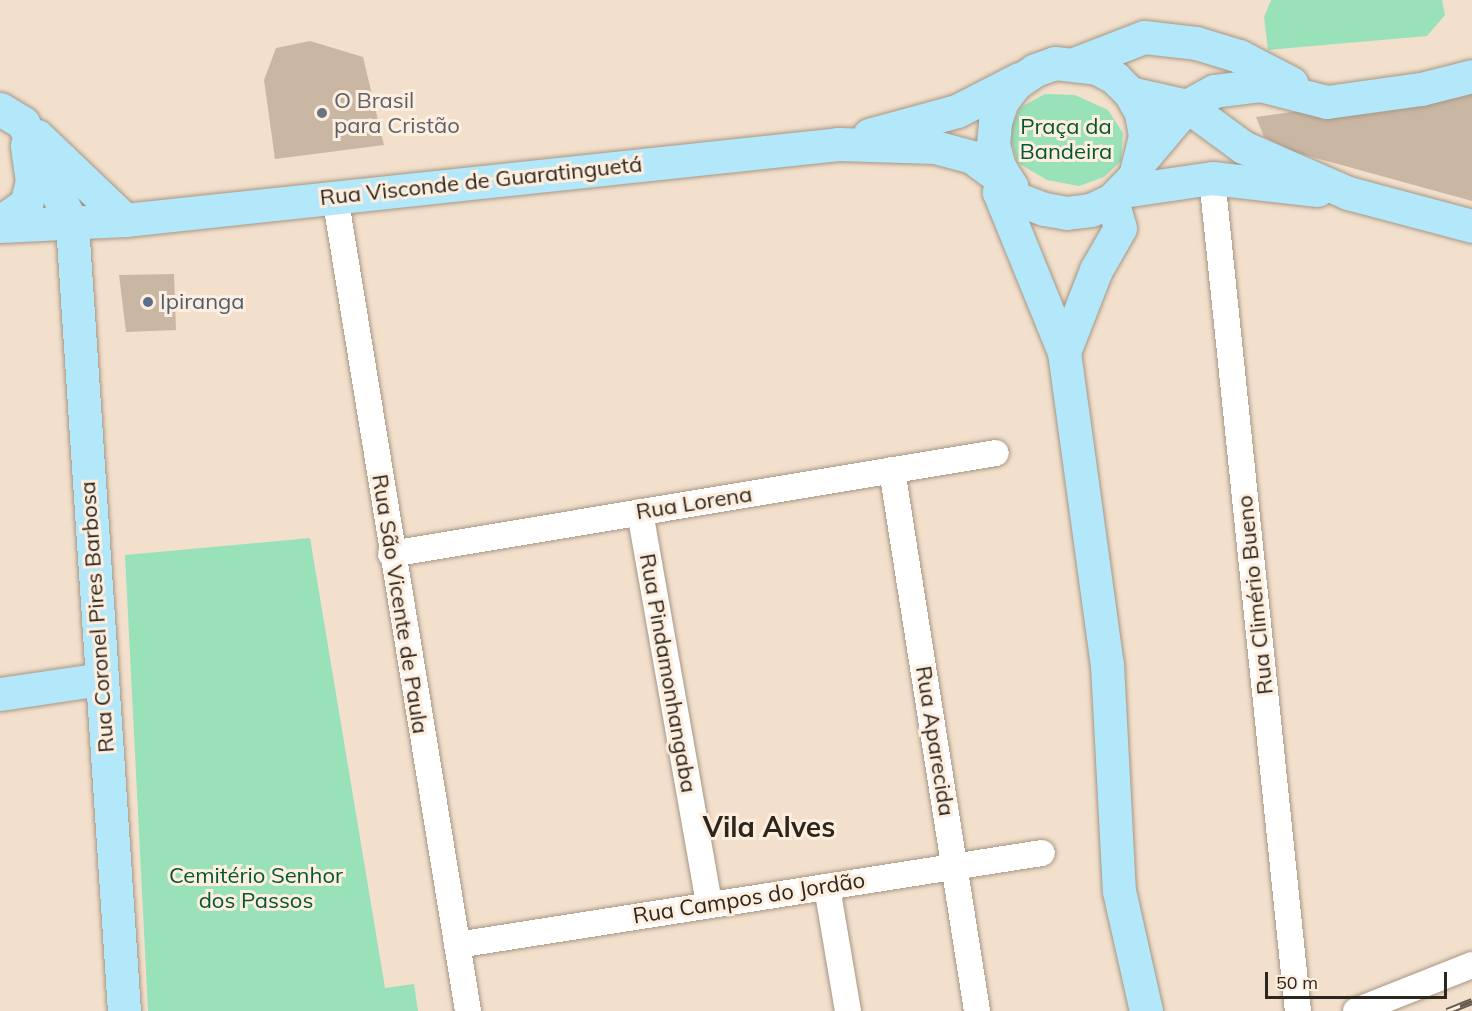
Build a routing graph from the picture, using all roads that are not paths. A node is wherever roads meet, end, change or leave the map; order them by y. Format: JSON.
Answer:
{"nodes":[{"id":1,"x":1077,"y":63,"type":"junction"},
{"id":2,"x":1035,"y":70,"type":"junction"},
{"id":3,"x":1472,"y":76,"type":"edge"},
{"id":4,"x":1130,"y":93,"type":"junction"},
{"id":5,"x":0,"y":95,"type":"edge"},
{"id":6,"x":1327,"y":102,"type":"junction"},
{"id":7,"x":1186,"y":106,"type":"junction"},
{"id":8,"x":12,"y":116,"type":"edge"},
{"id":9,"x":838,"y":144,"type":"junction"},
{"id":10,"x":1142,"y":159,"type":"junction"},
{"id":11,"x":1212,"y":178,"type":"junction"},
{"id":12,"x":1005,"y":189,"type":"junction"},
{"id":13,"x":1348,"y":193,"type":"junction"},
{"id":14,"x":335,"y":196,"type":"junction"},
{"id":15,"x":1117,"y":196,"type":"junction"},
{"id":16,"x":125,"y":220,"type":"junction"},
{"id":17,"x":0,"y":224,"type":"edge"},
{"id":18,"x":72,"y":224,"type":"junction"},
{"id":19,"x":1472,"y":226,"type":"edge"},
{"id":20,"x":1064,"y":352,"type":"junction"},
{"id":21,"x":996,"y":453,"type":"dead end"},
{"id":22,"x":892,"y":470,"type":"junction"},
{"id":23,"x":640,"y":512,"type":"junction"},
{"id":24,"x":392,"y":554,"type":"junction"},
{"id":25,"x":102,"y":679,"type":"junction"},
{"id":26,"x":0,"y":693,"type":"edge"},
{"id":27,"x":1042,"y":852,"type":"dead end"},
{"id":28,"x":955,"y":866,"type":"junction"},
{"id":29,"x":827,"y":886,"type":"junction"},
{"id":30,"x":708,"y":905,"type":"junction"},
{"id":31,"x":457,"y":945,"type":"junction"},
{"id":32,"x":1472,"y":965,"type":"edge"},
{"id":33,"x":124,"y":1011,"type":"edge"},
{"id":34,"x":468,"y":1011,"type":"edge"},
{"id":35,"x":848,"y":1011,"type":"edge"},
{"id":36,"x":977,"y":1011,"type":"edge"},
{"id":37,"x":1146,"y":1011,"type":"edge"},
{"id":38,"x":1298,"y":1011,"type":"edge"},
{"id":39,"x":1356,"y":1011,"type":"edge"}],
"edges":[{"from":1,"to":2,"type":"main road"},
{"from":1,"to":4,"type":"main road"},
{"from":1,"to":6,"type":"main road"},
{"from":2,"to":9,"type":"main road","name":"Rua Visconde de Guaratinguetá"},
{"from":2,"to":12,"type":"main road"},
{"from":3,"to":6,"type":"main road"},
{"from":4,"to":7,"type":"main road"},
{"from":4,"to":10,"type":"main road"},
{"from":5,"to":8,"type":"main road"},
{"from":6,"to":7,"type":"main road"},
{"from":7,"to":10,"type":"main road"},
{"from":7,"to":13,"type":"main road"},
{"from":8,"to":16,"type":"main road"},
{"from":8,"to":17,"type":"main road"},
{"from":8,"to":18,"type":"main road"},
{"from":9,"to":12,"type":"main road","name":"Rua Visconde de Guaratinguetá"},
{"from":9,"to":14,"type":"main road","name":"Rua Visconde de Guaratinguetá"},
{"from":10,"to":15,"type":"main road"},
{"from":11,"to":13,"type":"main road"},
{"from":11,"to":15,"type":"main road"},
{"from":11,"to":38,"type":"street","name":"Rua Climério Bueno"},
{"from":12,"to":15,"type":"main road"},
{"from":12,"to":20,"type":"main road"},
{"from":13,"to":19,"type":"main road"},
{"from":14,"to":16,"type":"main road","name":"Rua Visconde de Guaratinguetá"},
{"from":14,"to":24,"type":"street","name":"Rua São Vicente de Paula"},
{"from":15,"to":20,"type":"main road"},
{"from":16,"to":18,"type":"main road","name":"Rua Visconde de Guaratinguetá"},
{"from":17,"to":18,"type":"main road","name":"Rua Visconde de Guaratinguetá"},
{"from":18,"to":25,"type":"main road","name":"Rua Coronel Pires Barbosa"},
{"from":20,"to":37,"type":"main road"},
{"from":21,"to":22,"type":"street","name":"Rua Lorena"},
{"from":22,"to":23,"type":"street","name":"Rua Lorena"},
{"from":22,"to":28,"type":"street","name":"Rua Aparecida"},
{"from":23,"to":24,"type":"street","name":"Rua Lorena"},
{"from":23,"to":30,"type":"street","name":"Rua Pindamonhangaba"},
{"from":24,"to":31,"type":"street","name":"Rua São Vicente de Paula"},
{"from":25,"to":26,"type":"main road"},
{"from":25,"to":33,"type":"main road","name":"Rua Coronel Pires Barbosa"},
{"from":27,"to":28,"type":"street","name":"Rua Campos do Jordão"},
{"from":28,"to":29,"type":"street","name":"Rua Campos do Jordão"},
{"from":28,"to":36,"type":"street","name":"Rua Aparecida"},
{"from":29,"to":30,"type":"street","name":"Rua Campos do Jordão"},
{"from":29,"to":35,"type":"street"},
{"from":30,"to":31,"type":"street","name":"Rua Campos do Jordão"},
{"from":31,"to":34,"type":"street","name":"Rua São Vicente de Paula"},
{"from":32,"to":39,"type":"street"}]}
